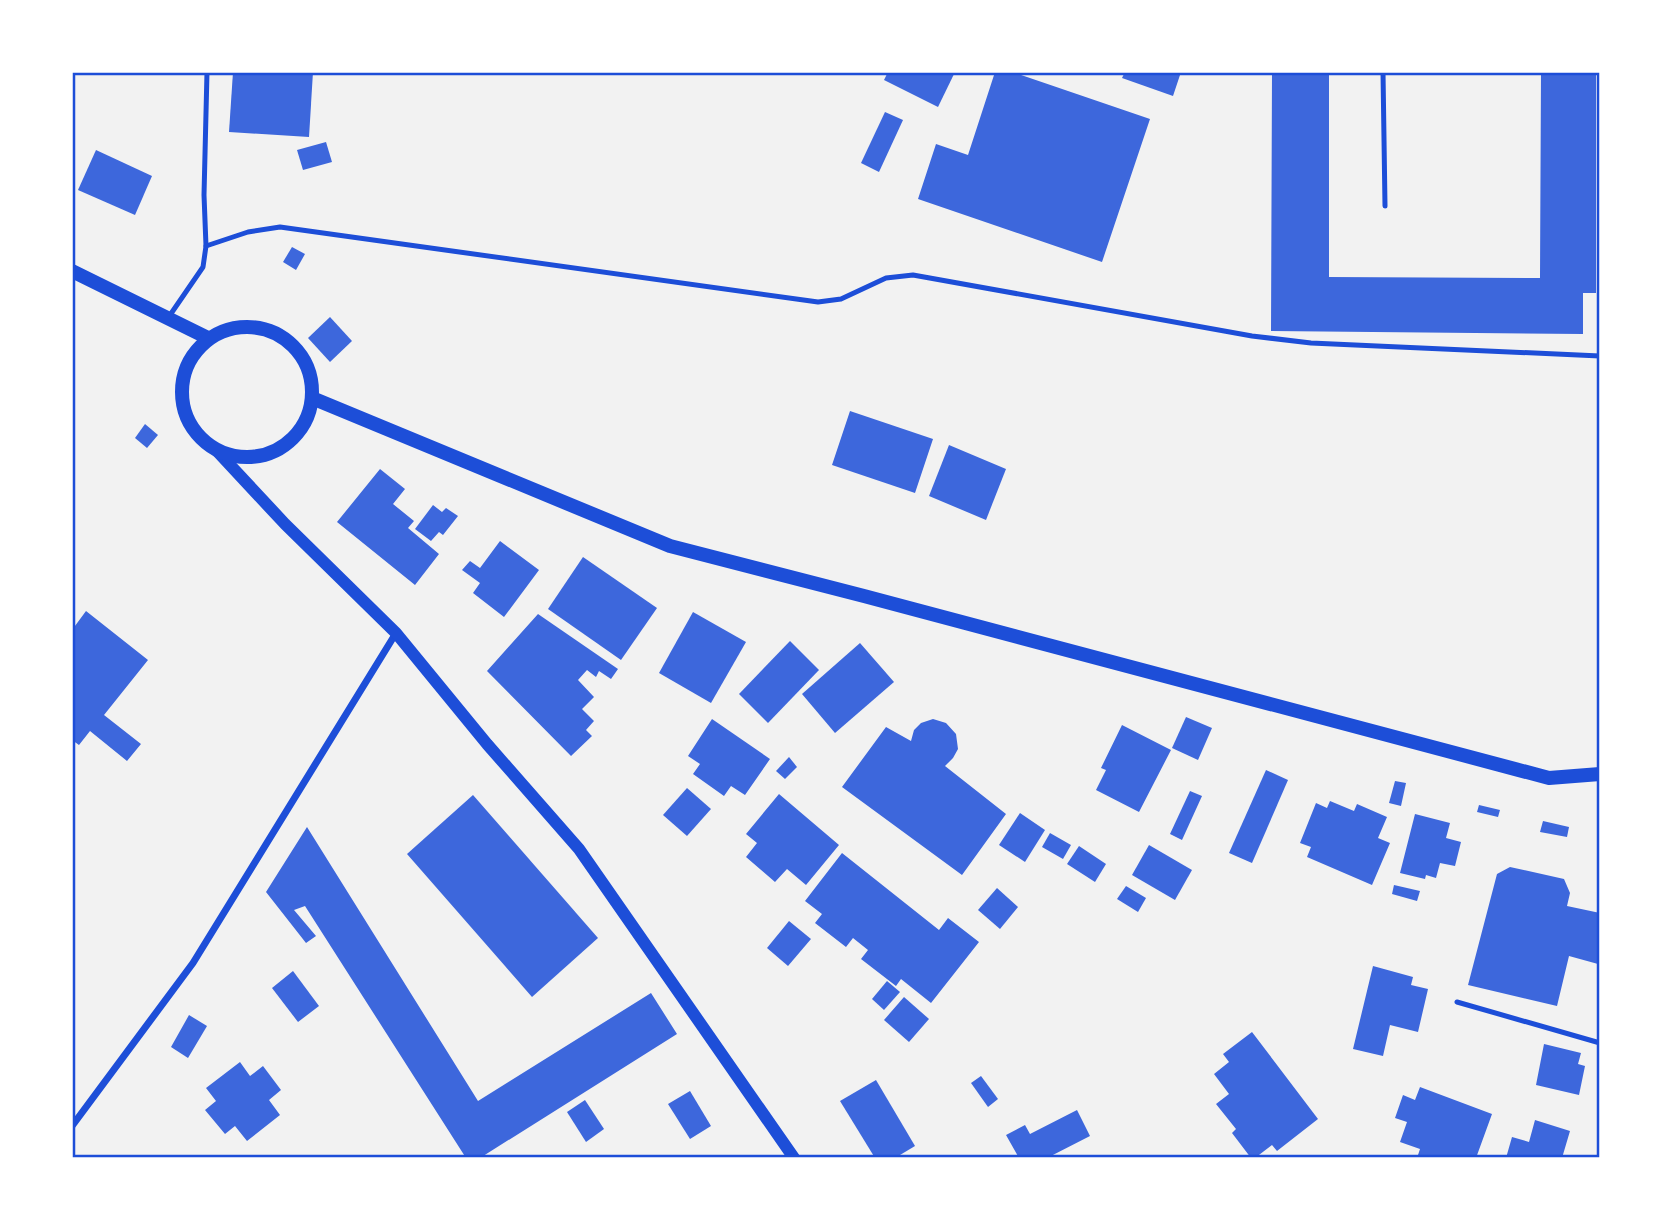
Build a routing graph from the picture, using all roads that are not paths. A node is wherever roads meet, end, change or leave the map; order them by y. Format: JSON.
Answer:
{"nodes":[{"id":1,"x":207,"y":72,"type":"edge"},
{"id":2,"x":1383,"y":72,"type":"edge"},
{"id":3,"x":1385,"y":206,"type":"dead end"},
{"id":4,"x":206,"y":246,"type":"junction"},
{"id":5,"x":72,"y":271,"type":"edge"},
{"id":6,"x":168,"y":318,"type":"junction"},
{"id":7,"x":208,"y":338,"type":"junction"},
{"id":8,"x":1600,"y":356,"type":"edge"},
{"id":9,"x":312,"y":398,"type":"junction"},
{"id":10,"x":216,"y":450,"type":"junction"},
{"id":11,"x":396,"y":633,"type":"junction"},
{"id":12,"x":1600,"y":774,"type":"edge"},
{"id":13,"x":1457,"y":1002,"type":"dead end"},
{"id":14,"x":1600,"y":1043,"type":"edge"},
{"id":15,"x":72,"y":1126,"type":"edge"},
{"id":16,"x":794,"y":1158,"type":"edge"}],
"edges":[{"from":1,"to":4,"type":"lane"},
{"from":2,"to":3,"type":"lane"},
{"from":4,"to":6,"type":"lane"},
{"from":4,"to":8,"type":"lane"},
{"from":5,"to":6,"type":"main road"},
{"from":6,"to":7,"type":"main road"},
{"from":7,"to":9,"type":"main road"},
{"from":7,"to":10,"type":"main road"},
{"from":9,"to":10,"type":"main road"},
{"from":9,"to":12,"type":"main road"},
{"from":10,"to":11,"type":"street"},
{"from":11,"to":15,"type":"street"},
{"from":11,"to":16,"type":"street"},
{"from":13,"to":14,"type":"lane"}]}
